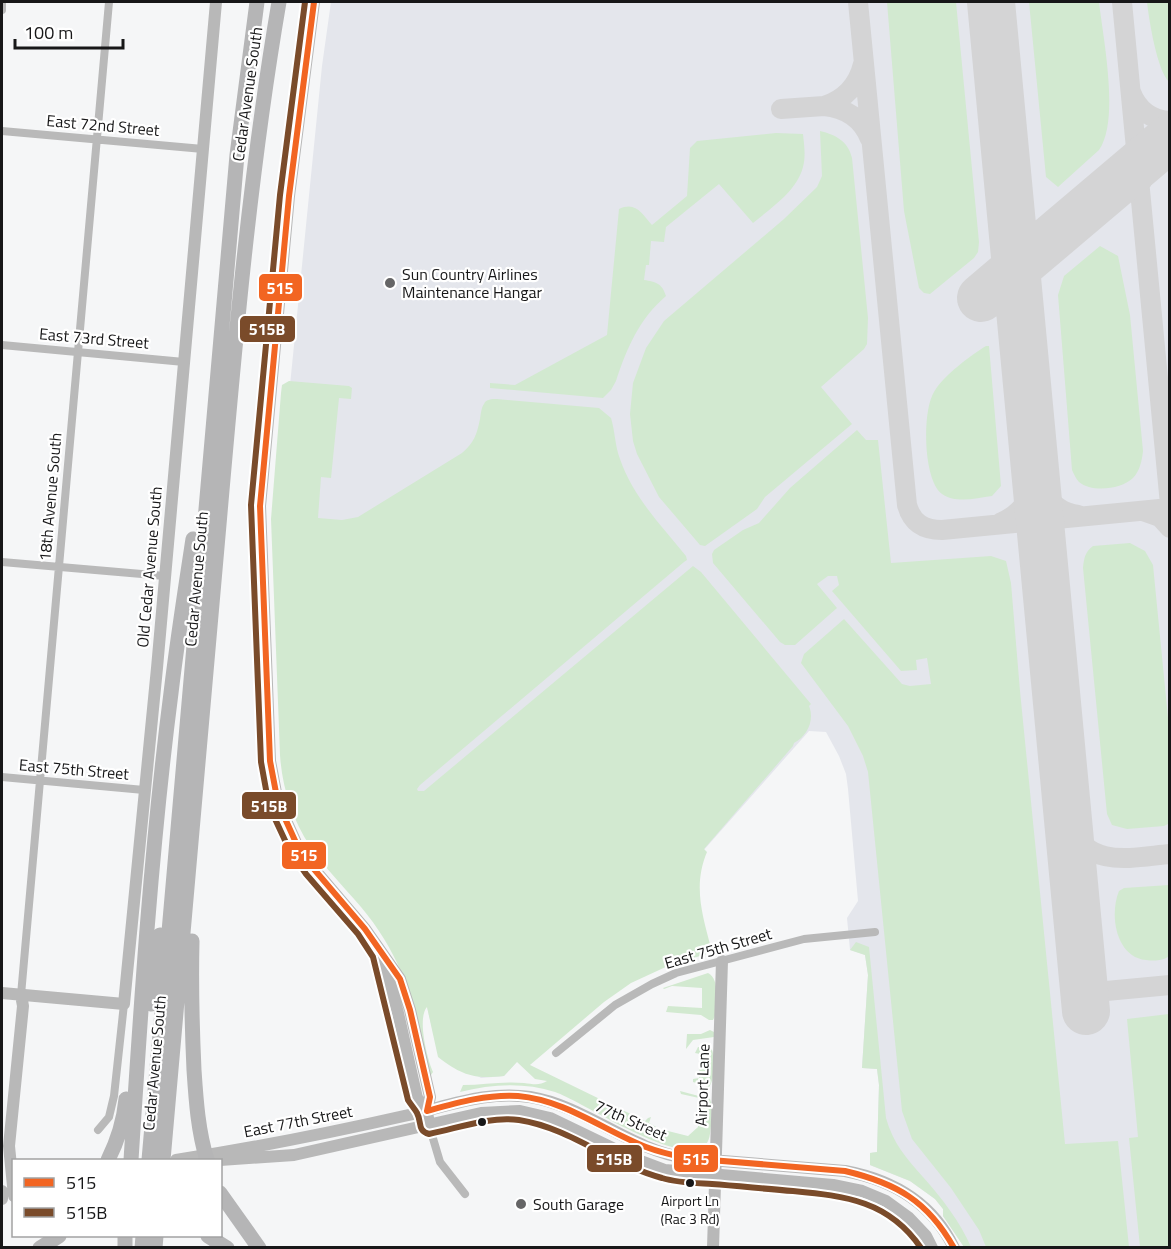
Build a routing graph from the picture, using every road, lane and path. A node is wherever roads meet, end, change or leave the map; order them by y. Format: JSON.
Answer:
{"nodes":[{"id":1,"x":2,"y":2,"type":"edge"},
{"id":2,"x":109,"y":2,"type":"edge"},
{"id":3,"x":216,"y":2,"type":"edge"},
{"id":4,"x":257,"y":2,"type":"edge"},
{"id":5,"x":279,"y":2,"type":"edge"},
{"id":6,"x":314,"y":2,"type":"edge"},
{"id":7,"x":2,"y":10,"type":"edge"},
{"id":8,"x":2,"y":131,"type":"edge"},
{"id":9,"x":97,"y":139,"type":"junction"},
{"id":10,"x":203,"y":149,"type":"junction"},
{"id":11,"x":2,"y":345,"type":"edge"},
{"id":12,"x":79,"y":351,"type":"junction"},
{"id":13,"x":184,"y":362,"type":"junction"},
{"id":14,"x":207,"y":494,"type":"junction"},
{"id":15,"x":2,"y":562,"type":"edge"},
{"id":16,"x":59,"y":567,"type":"junction"},
{"id":17,"x":165,"y":576,"type":"junction"},
{"id":18,"x":2,"y":777,"type":"edge"},
{"id":19,"x":40,"y":780,"type":"junction"},
{"id":20,"x":144,"y":790,"type":"junction"},
{"id":21,"x":192,"y":854,"type":"junction"},
{"id":22,"x":875,"y":932,"type":"dead end"},
{"id":23,"x":722,"y":961,"type":"junction"},
{"id":24,"x":2,"y":993,"type":"edge"},
{"id":25,"x":21,"y":995,"type":"junction"},
{"id":26,"x":141,"y":999,"type":"junction"},
{"id":27,"x":124,"y":1004,"type":"junction"},
{"id":28,"x":556,"y":1053,"type":"dead end"},
{"id":29,"x":426,"y":1111,"type":"junction"},
{"id":30,"x":429,"y":1125,"type":"junction"},
{"id":31,"x":98,"y":1130,"type":"dead end"},
{"id":32,"x":147,"y":1142,"type":"junction"},
{"id":33,"x":2,"y":1145,"type":"edge"},
{"id":34,"x":110,"y":1155,"type":"edge"},
{"id":35,"x":132,"y":1159,"type":"edge"},
{"id":36,"x":139,"y":1159,"type":"edge"},
{"id":37,"x":149,"y":1159,"type":"edge"},
{"id":38,"x":161,"y":1159,"type":"edge"},
{"id":39,"x":188,"y":1159,"type":"edge"},
{"id":40,"x":206,"y":1159,"type":"edge"},
{"id":41,"x":716,"y":1160,"type":"junction"},
{"id":42,"x":222,"y":1161,"type":"edge"},
{"id":43,"x":715,"y":1175,"type":"junction"},
{"id":44,"x":7,"y":1192,"type":"edge"},
{"id":45,"x":465,"y":1194,"type":"dead end"},
{"id":46,"x":222,"y":1196,"type":"edge"},
{"id":47,"x":43,"y":1237,"type":"edge"},
{"id":48,"x":57,"y":1237,"type":"edge"},
{"id":49,"x":154,"y":1237,"type":"edge"},
{"id":50,"x":210,"y":1237,"type":"edge"},
{"id":51,"x":137,"y":1244,"type":"edge"},
{"id":52,"x":31,"y":1248,"type":"edge"},
{"id":53,"x":40,"y":1248,"type":"edge"},
{"id":54,"x":227,"y":1248,"type":"edge"},
{"id":55,"x":259,"y":1248,"type":"edge"},
{"id":56,"x":713,"y":1248,"type":"edge"},
{"id":57,"x":932,"y":1248,"type":"edge"},
{"id":58,"x":954,"y":1248,"type":"edge"}],
"edges":[{"from":1,"to":7,"type":"street"},
{"from":2,"to":9,"type":"street","name":"18th Avenue South"},
{"from":3,"to":10,"type":"street","name":"Old Cedar Avenue South"},
{"from":4,"to":14,"type":"highway","name":"Cedar Avenue South"},
{"from":5,"to":21,"type":"highway","name":"Cedar Avenue South"},
{"from":6,"to":29,"type":"street"},
{"from":8,"to":9,"type":"street","name":"East 72nd Street"},
{"from":9,"to":10,"type":"street","name":"East 72nd Street"},
{"from":9,"to":12,"type":"street","name":"18th Avenue South"},
{"from":10,"to":13,"type":"street","name":"Old Cedar Avenue South"},
{"from":11,"to":12,"type":"street","name":"East 73rd Street"},
{"from":12,"to":13,"type":"street","name":"East 73rd Street"},
{"from":12,"to":16,"type":"street","name":"18th Avenue South"},
{"from":13,"to":17,"type":"street","name":"Old Cedar Avenue South"},
{"from":14,"to":26,"type":"highway"},
{"from":14,"to":32,"type":"highway","name":"Cedar Avenue South"},
{"from":15,"to":16,"type":"street"},
{"from":16,"to":17,"type":"street"},
{"from":16,"to":19,"type":"street","name":"18th Avenue South"},
{"from":17,"to":20,"type":"street","name":"Old Cedar Avenue South"},
{"from":18,"to":19,"type":"street","name":"East 75th Street"},
{"from":19,"to":20,"type":"street","name":"East 75th Street"},
{"from":19,"to":25,"type":"street","name":"18th Avenue South"},
{"from":20,"to":27,"type":"street","name":"Old Cedar Avenue South"},
{"from":21,"to":32,"type":"highway","name":"Cedar Avenue South"},
{"from":21,"to":40,"type":"highway"},
{"from":22,"to":23,"type":"street","name":"East 75th Street"},
{"from":23,"to":28,"type":"street","name":"East 75th Street"},
{"from":23,"to":41,"type":"street","name":"Airport Lane"},
{"from":24,"to":25,"type":"street"},
{"from":25,"to":27,"type":"street"},
{"from":25,"to":33,"type":"street"},
{"from":25,"to":44,"type":"street"},
{"from":26,"to":32,"type":"highway"},
{"from":26,"to":34,"type":"highway"},
{"from":27,"to":31,"type":"street","name":"Old Cedar Avenue South"},
{"from":29,"to":30,"type":"street"},
{"from":29,"to":39,"type":"street","name":"East 77th Street"},
{"from":29,"to":41,"type":"street","name":"77th Street"},
{"from":30,"to":42,"type":"street","name":"East 77th Street"},
{"from":30,"to":43,"type":"street","name":"77th Street"},
{"from":30,"to":45,"type":"street"},
{"from":32,"to":35,"type":"highway"},
{"from":32,"to":36,"type":"highway"},
{"from":32,"to":37,"type":"highway","name":"Cedar Avenue South"},
{"from":32,"to":38,"type":"highway","name":"Cedar Avenue South"},
{"from":41,"to":43,"type":"street","name":"Airport Lane"},
{"from":41,"to":58,"type":"street","name":"77th Street"},
{"from":43,"to":56,"type":"street","name":"Airport Lane"},
{"from":43,"to":57,"type":"street","name":"77th Street"},
{"from":46,"to":55,"type":"highway"},
{"from":47,"to":52,"type":"highway"},
{"from":48,"to":53,"type":"highway"},
{"from":49,"to":51,"type":"highway"},
{"from":50,"to":54,"type":"highway"}]}
